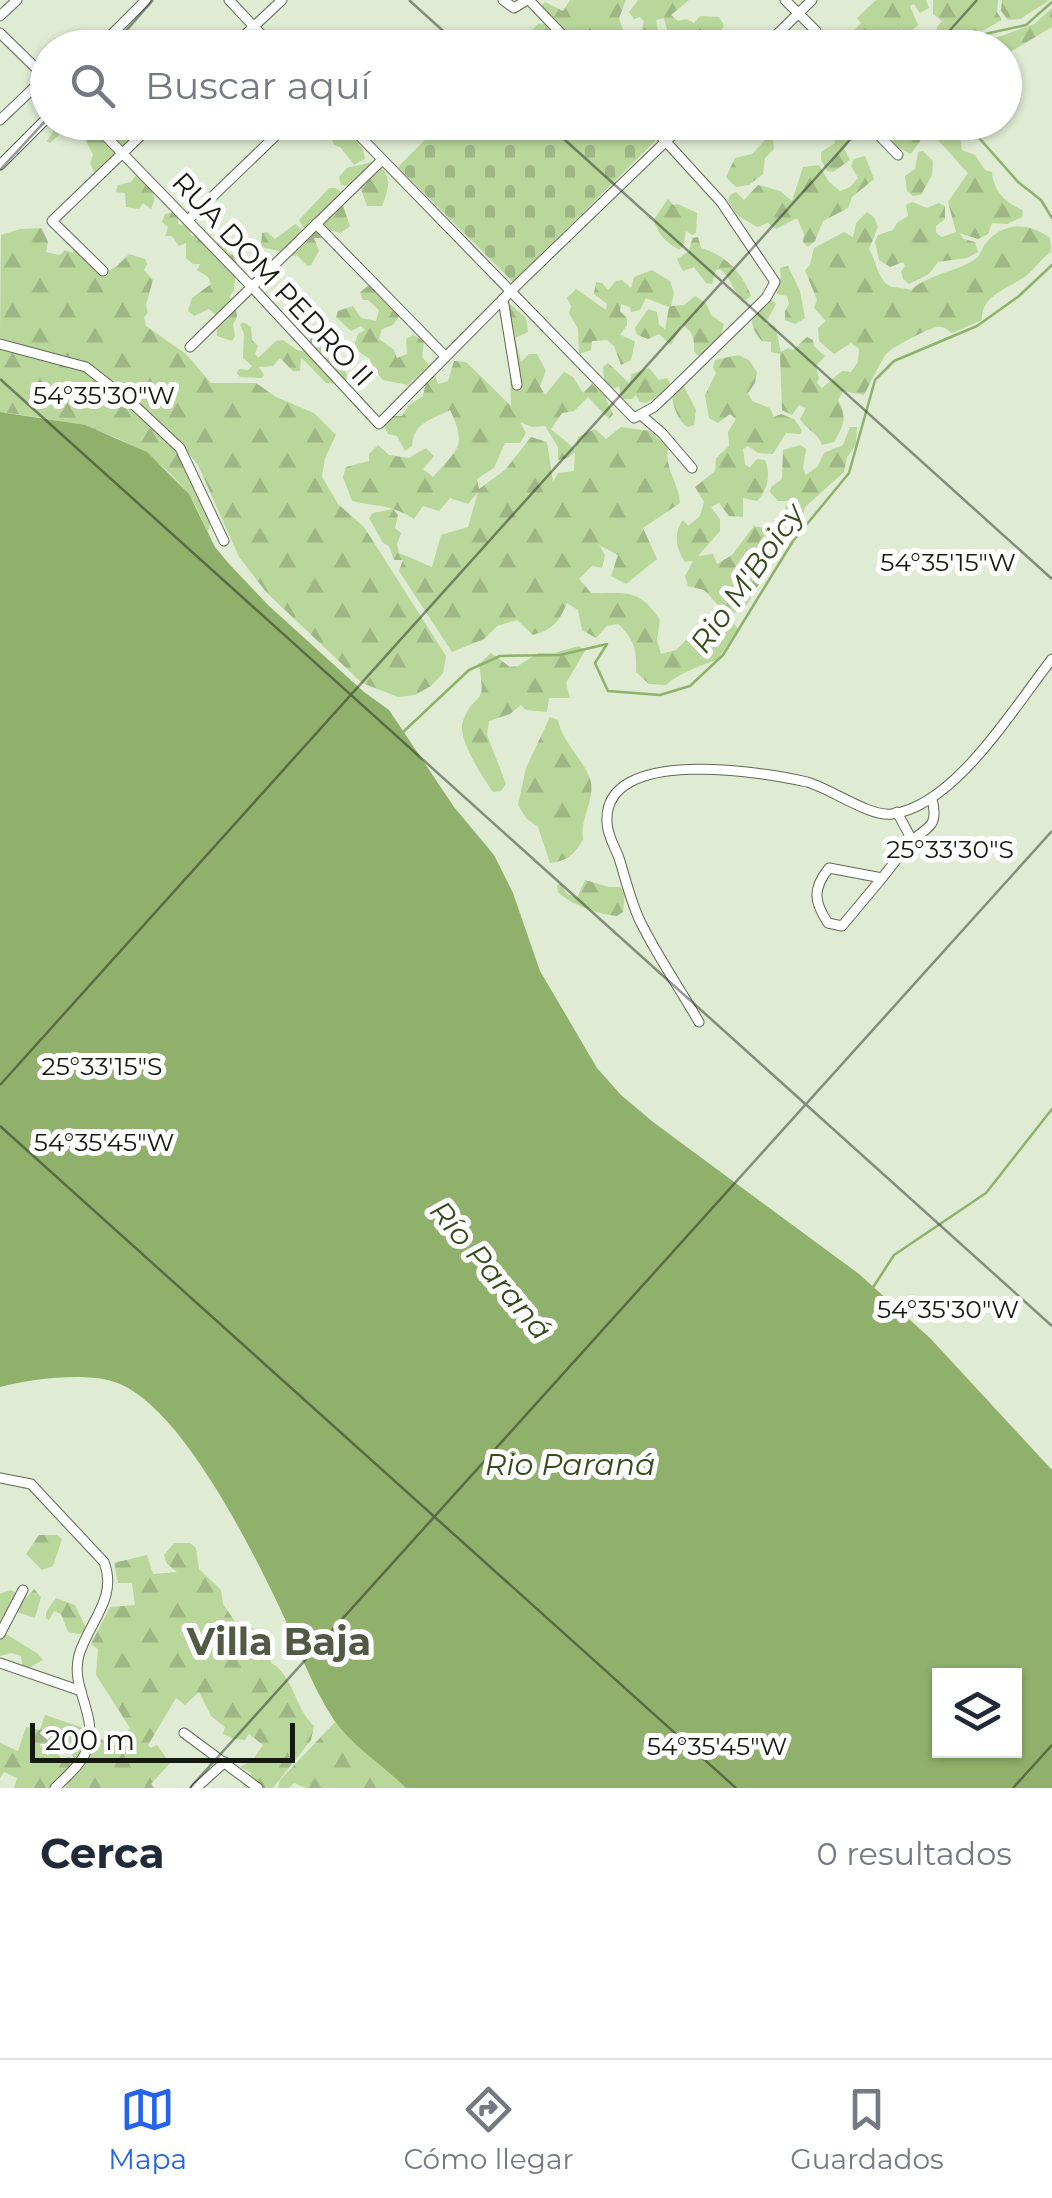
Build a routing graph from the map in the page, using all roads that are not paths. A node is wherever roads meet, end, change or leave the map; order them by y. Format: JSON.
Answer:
{"nodes":[{"id":1,"x":17,"y":0,"type":"edge"},
{"id":2,"x":146,"y":0,"type":"edge"},
{"id":3,"x":229,"y":0,"type":"edge"},
{"id":4,"x":282,"y":0,"type":"edge"},
{"id":5,"x":503,"y":0,"type":"edge"},
{"id":6,"x":785,"y":0,"type":"edge"},
{"id":7,"x":812,"y":0,"type":"edge"},
{"id":8,"x":534,"y":2,"type":"edge"},
{"id":9,"x":798,"y":13,"type":"junction"},
{"id":10,"x":0,"y":16,"type":"edge"},
{"id":11,"x":254,"y":26,"type":"junction"},
{"id":12,"x":116,"y":30,"type":"edge"},
{"id":13,"x":250,"y":30,"type":"edge"},
{"id":14,"x":258,"y":30,"type":"edge"},
{"id":15,"x":560,"y":30,"type":"edge"},
{"id":16,"x":781,"y":30,"type":"edge"},
{"id":17,"x":815,"y":30,"type":"edge"},
{"id":18,"x":0,"y":33,"type":"edge"},
{"id":19,"x":30,"y":62,"type":"edge"},
{"id":20,"x":30,"y":93,"type":"edge"},
{"id":21,"x":0,"y":120,"type":"edge"},
{"id":22,"x":30,"y":135,"type":"edge"},
{"id":23,"x":110,"y":140,"type":"edge"},
{"id":24,"x":137,"y":140,"type":"edge"},
{"id":25,"x":271,"y":140,"type":"edge"},
{"id":26,"x":363,"y":140,"type":"edge"},
{"id":27,"x":883,"y":140,"type":"edge"},
{"id":28,"x":666,"y":142,"type":"joint"},
{"id":29,"x":124,"y":154,"type":"junction"},
{"id":30,"x":898,"y":155,"type":"dead end"},
{"id":31,"x":382,"y":160,"type":"junction"},
{"id":32,"x":0,"y":165,"type":"edge"},
{"id":33,"x":188,"y":220,"type":"junction"},
{"id":34,"x":316,"y":224,"type":"junction"},
{"id":35,"x":103,"y":271,"type":"dead end"},
{"id":36,"x":252,"y":287,"type":"junction"},
{"id":37,"x":507,"y":296,"type":"junction"},
{"id":38,"x":0,"y":344,"type":"edge"},
{"id":39,"x":190,"y":347,"type":"dead end"},
{"id":40,"x":445,"y":356,"type":"junction"},
{"id":41,"x":517,"y":386,"type":"dead end"},
{"id":42,"x":641,"y":415,"type":"junction"},
{"id":43,"x":692,"y":468,"type":"dead end"},
{"id":44,"x":224,"y":541,"type":"dead end"},
{"id":45,"x":1052,"y":659,"type":"edge"},
{"id":46,"x":932,"y":800,"type":"junction"},
{"id":47,"x":898,"y":812,"type":"junction"},
{"id":48,"x":912,"y":840,"type":"junction"},
{"id":49,"x":882,"y":878,"type":"junction"},
{"id":50,"x":699,"y":1022,"type":"dead end"},
{"id":51,"x":0,"y":1478,"type":"edge"},
{"id":52,"x":23,"y":1590,"type":"dead end"},
{"id":53,"x":0,"y":1634,"type":"edge"},
{"id":54,"x":0,"y":1663,"type":"edge"},
{"id":55,"x":80,"y":1691,"type":"junction"},
{"id":56,"x":184,"y":1733,"type":"dead end"},
{"id":57,"x":225,"y":1762,"type":"junction"},
{"id":58,"x":56,"y":1788,"type":"edge"},
{"id":59,"x":196,"y":1788,"type":"edge"},
{"id":60,"x":258,"y":1788,"type":"edge"}],
"edges":[{"from":1,"to":10,"type":"street"},
{"from":2,"to":12,"type":"street"},
{"from":3,"to":11,"type":"street"},
{"from":4,"to":11,"type":"street"},
{"from":5,"to":8,"type":"street"},
{"from":6,"to":9,"type":"street"},
{"from":7,"to":9,"type":"street"},
{"from":8,"to":15,"type":"street"},
{"from":9,"to":16,"type":"street"},
{"from":9,"to":17,"type":"street"},
{"from":11,"to":13,"type":"street"},
{"from":11,"to":14,"type":"street"},
{"from":18,"to":19,"type":"street"},
{"from":20,"to":21,"type":"street"},
{"from":22,"to":32,"type":"street"},
{"from":23,"to":29,"type":"street","name":"RUA DOM PEDRO II"},
{"from":24,"to":29,"type":"street"},
{"from":25,"to":33,"type":"street"},
{"from":26,"to":31,"type":"street"},
{"from":27,"to":30,"type":"street"},
{"from":28,"to":37,"type":"street"},
{"from":28,"to":42,"type":"street"},
{"from":29,"to":33,"type":"street","name":"RUA DOM PEDRO II"},
{"from":29,"to":35,"type":"street"},
{"from":31,"to":34,"type":"street"},
{"from":31,"to":37,"type":"street"},
{"from":33,"to":36,"type":"street","name":"RUA DOM PEDRO II"},
{"from":34,"to":36,"type":"street"},
{"from":34,"to":40,"type":"street"},
{"from":36,"to":39,"type":"street"},
{"from":36,"to":40,"type":"street","name":"RUA DOM PEDRO II"},
{"from":37,"to":40,"type":"street"},
{"from":37,"to":41,"type":"street"},
{"from":37,"to":42,"type":"street"},
{"from":38,"to":44,"type":"street"},
{"from":42,"to":43,"type":"street"},
{"from":45,"to":46,"type":"street"},
{"from":46,"to":47,"type":"street"},
{"from":46,"to":48,"type":"street"},
{"from":47,"to":48,"type":"street"},
{"from":47,"to":50,"type":"street"},
{"from":48,"to":49,"type":"street"},
{"from":49,"to":49,"type":"street"},
{"from":51,"to":55,"type":"street"},
{"from":52,"to":53,"type":"street"},
{"from":54,"to":55,"type":"street"},
{"from":55,"to":58,"type":"street"},
{"from":56,"to":57,"type":"street"},
{"from":57,"to":59,"type":"street"},
{"from":57,"to":60,"type":"street"}]}
